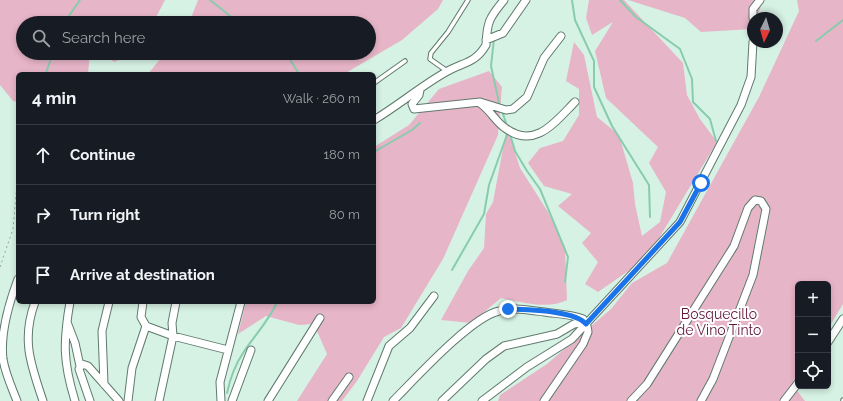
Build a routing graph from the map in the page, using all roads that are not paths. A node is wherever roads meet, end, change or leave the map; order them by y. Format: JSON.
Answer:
{"nodes":[{"id":1,"x":468,"y":0,"type":"edge"},
{"id":2,"x":504,"y":0,"type":"edge"},
{"id":3,"x":526,"y":0,"type":"edge"},
{"id":4,"x":760,"y":0,"type":"edge"},
{"id":5,"x":753,"y":12,"type":"edge"},
{"id":6,"x":562,"y":36,"type":"dead end"},
{"id":7,"x":486,"y":40,"type":"junction"},
{"id":8,"x":753,"y":48,"type":"edge"},
{"id":9,"x":405,"y":61,"type":"dead end"},
{"id":10,"x":447,"y":71,"type":"junction"},
{"id":11,"x":376,"y":81,"type":"edge"},
{"id":12,"x":420,"y":90,"type":"junction"},
{"id":13,"x":479,"y":102,"type":"junction"},
{"id":14,"x":575,"y":102,"type":"dead end"},
{"id":15,"x":376,"y":119,"type":"edge"},
{"id":16,"x":16,"y":286,"type":"edge"},
{"id":17,"x":434,"y":296,"type":"dead end"},
{"id":18,"x":35,"y":304,"type":"edge"},
{"id":19,"x":70,"y":304,"type":"edge"},
{"id":20,"x":109,"y":304,"type":"edge"},
{"id":21,"x":143,"y":304,"type":"edge"},
{"id":22,"x":176,"y":304,"type":"edge"},
{"id":23,"x":240,"y":304,"type":"edge"},
{"id":24,"x":320,"y":318,"type":"dead end"},
{"id":25,"x":843,"y":319,"type":"edge"},
{"id":26,"x":67,"y":321,"type":"junction"},
{"id":27,"x":585,"y":323,"type":"junction"},
{"id":28,"x":146,"y":326,"type":"junction"},
{"id":29,"x":840,"y":330,"type":"edge"},
{"id":30,"x":173,"y":336,"type":"junction"},
{"id":31,"x":831,"y":339,"type":"edge"},
{"id":32,"x":228,"y":350,"type":"junction"},
{"id":33,"x":251,"y":350,"type":"dead end"},
{"id":34,"x":80,"y":366,"type":"junction"},
{"id":35,"x":349,"y":377,"type":"dead end"},
{"id":36,"x":104,"y":384,"type":"junction"},
{"id":37,"x":795,"y":387,"type":"edge"},
{"id":38,"x":17,"y":401,"type":"edge"},
{"id":39,"x":43,"y":401,"type":"edge"},
{"id":40,"x":75,"y":401,"type":"edge"},
{"id":41,"x":90,"y":401,"type":"edge"},
{"id":42,"x":119,"y":401,"type":"edge"},
{"id":43,"x":128,"y":401,"type":"edge"},
{"id":44,"x":159,"y":401,"type":"edge"},
{"id":45,"x":221,"y":401,"type":"edge"},
{"id":46,"x":232,"y":401,"type":"edge"},
{"id":47,"x":268,"y":401,"type":"edge"},
{"id":48,"x":332,"y":401,"type":"edge"},
{"id":49,"x":367,"y":401,"type":"edge"},
{"id":50,"x":393,"y":401,"type":"edge"},
{"id":51,"x":442,"y":401,"type":"edge"},
{"id":52,"x":482,"y":401,"type":"edge"},
{"id":53,"x":544,"y":401,"type":"edge"},
{"id":54,"x":631,"y":401,"type":"edge"},
{"id":55,"x":701,"y":401,"type":"edge"},
{"id":56,"x":784,"y":401,"type":"edge"}],
"edges":[{"from":1,"to":10,"type":"lane"},
{"from":2,"to":7,"type":"street"},
{"from":3,"to":7,"type":"street"},
{"from":4,"to":5,"type":"street"},
{"from":6,"to":13,"type":"street"},
{"from":7,"to":10,"type":"street"},
{"from":8,"to":27,"type":"street"},
{"from":9,"to":11,"type":"lane"},
{"from":10,"to":12,"type":"street"},
{"from":12,"to":13,"type":"street"},
{"from":12,"to":15,"type":"street"},
{"from":13,"to":14,"type":"street"},
{"from":16,"to":38,"type":"street"},
{"from":17,"to":49,"type":"street"},
{"from":18,"to":39,"type":"street"},
{"from":19,"to":26,"type":"street"},
{"from":20,"to":36,"type":"street"},
{"from":21,"to":28,"type":"street"},
{"from":22,"to":30,"type":"street"},
{"from":23,"to":32,"type":"street"},
{"from":24,"to":47,"type":"street"},
{"from":25,"to":29,"type":"street"},
{"from":26,"to":34,"type":"street"},
{"from":26,"to":40,"type":"street"},
{"from":27,"to":50,"type":"street"},
{"from":27,"to":51,"type":"street"},
{"from":27,"to":52,"type":"street"},
{"from":27,"to":53,"type":"street"},
{"from":28,"to":30,"type":"street"},
{"from":28,"to":43,"type":"street"},
{"from":29,"to":31,"type":"street"},
{"from":30,"to":32,"type":"street"},
{"from":30,"to":44,"type":"street"},
{"from":32,"to":45,"type":"street"},
{"from":33,"to":46,"type":"street"},
{"from":34,"to":36,"type":"street"},
{"from":34,"to":41,"type":"street"},
{"from":35,"to":48,"type":"street"},
{"from":36,"to":42,"type":"street"},
{"from":37,"to":56,"type":"street"},
{"from":54,"to":55,"type":"street"}]}
